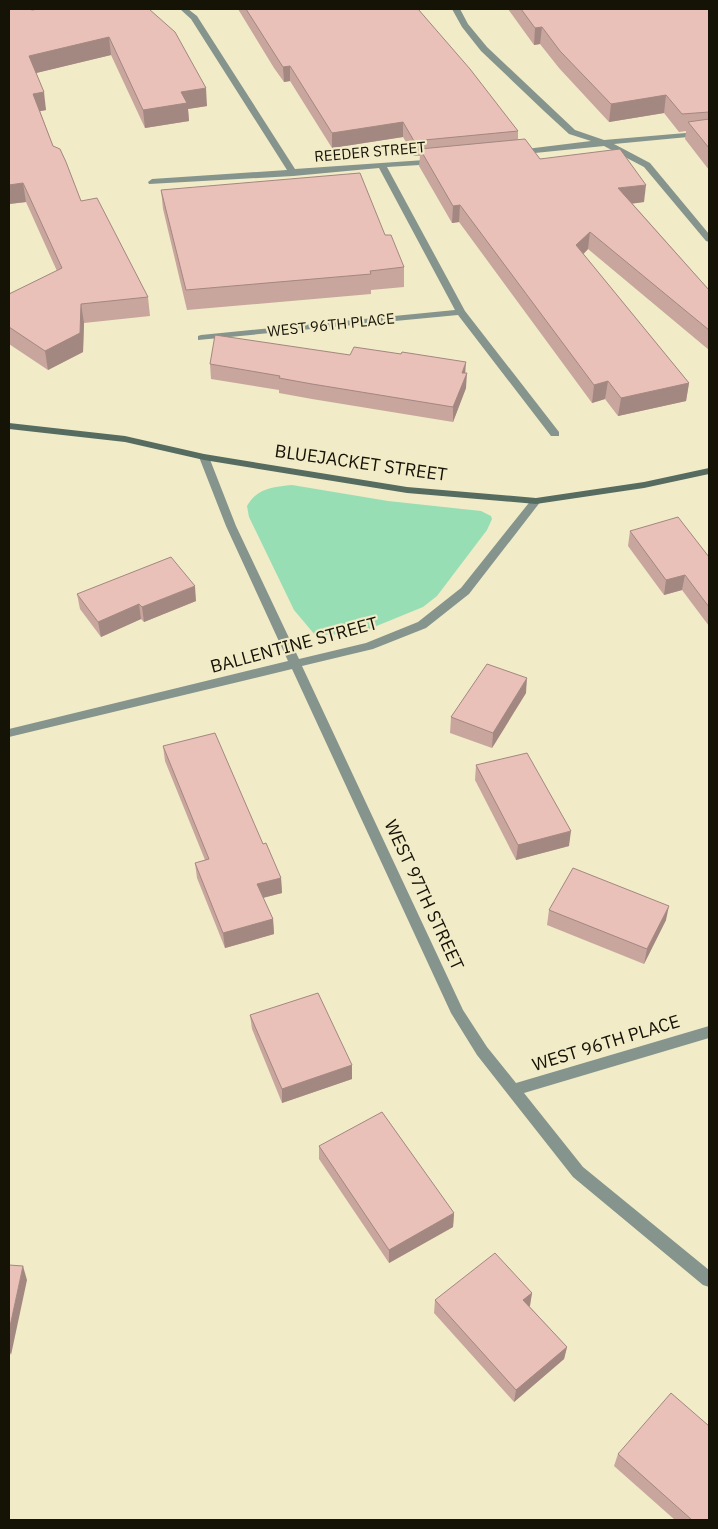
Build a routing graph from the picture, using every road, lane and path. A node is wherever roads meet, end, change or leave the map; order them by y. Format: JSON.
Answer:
{"nodes":[{"id":1,"x":184,"y":9,"type":"edge"},
{"id":2,"x":456,"y":9,"type":"edge"},
{"id":3,"x":709,"y":133,"type":"edge"},
{"id":4,"x":607,"y":144,"type":"junction"},
{"id":5,"x":507,"y":154,"type":"edge"},
{"id":6,"x":449,"y":159,"type":"edge"},
{"id":7,"x":382,"y":165,"type":"junction"},
{"id":8,"x":293,"y":173,"type":"junction"},
{"id":9,"x":152,"y":182,"type":"dead end"},
{"id":10,"x":709,"y":239,"type":"edge"},
{"id":11,"x":461,"y":312,"type":"junction"},
{"id":12,"x":201,"y":338,"type":"dead end"},
{"id":13,"x":9,"y":426,"type":"edge"},
{"id":14,"x":555,"y":434,"type":"dead end"},
{"id":15,"x":204,"y":457,"type":"junction"},
{"id":16,"x":709,"y":471,"type":"edge"},
{"id":17,"x":536,"y":501,"type":"junction"},
{"id":18,"x":296,"y":665,"type":"junction"},
{"id":19,"x":9,"y":733,"type":"edge"},
{"id":20,"x":709,"y":1032,"type":"edge"},
{"id":21,"x":513,"y":1090,"type":"junction"},
{"id":22,"x":709,"y":1280,"type":"edge"}],
"edges":[{"from":1,"to":8,"type":"street"},
{"from":2,"to":4,"type":"street"},
{"from":3,"to":4,"type":"street"},
{"from":4,"to":5,"type":"street"},
{"from":4,"to":10,"type":"street"},
{"from":6,"to":7,"type":"street","name":"REEDER STREET"},
{"from":7,"to":8,"type":"street","name":"REEDER STREET"},
{"from":7,"to":11,"type":"street"},
{"from":8,"to":9,"type":"street","name":"REEDER STREET"},
{"from":11,"to":12,"type":"street","name":"WEST 96TH PLACE"},
{"from":11,"to":14,"type":"street"},
{"from":13,"to":15,"type":"street","name":"BLUEJACKET STREET"},
{"from":15,"to":17,"type":"street","name":"BLUEJACKET STREET"},
{"from":15,"to":18,"type":"street","name":"WEST 97TH STREET"},
{"from":16,"to":17,"type":"street","name":"BLUEJACKET STREET"},
{"from":17,"to":18,"type":"street","name":"BALLENTINE STREET"},
{"from":18,"to":19,"type":"street","name":"BALLENTINE STREET"},
{"from":18,"to":21,"type":"street","name":"WEST 97TH STREET"},
{"from":20,"to":21,"type":"street","name":"WEST 96TH PLACE"},
{"from":21,"to":22,"type":"street","name":"WEST 97TH STREET"}]}
